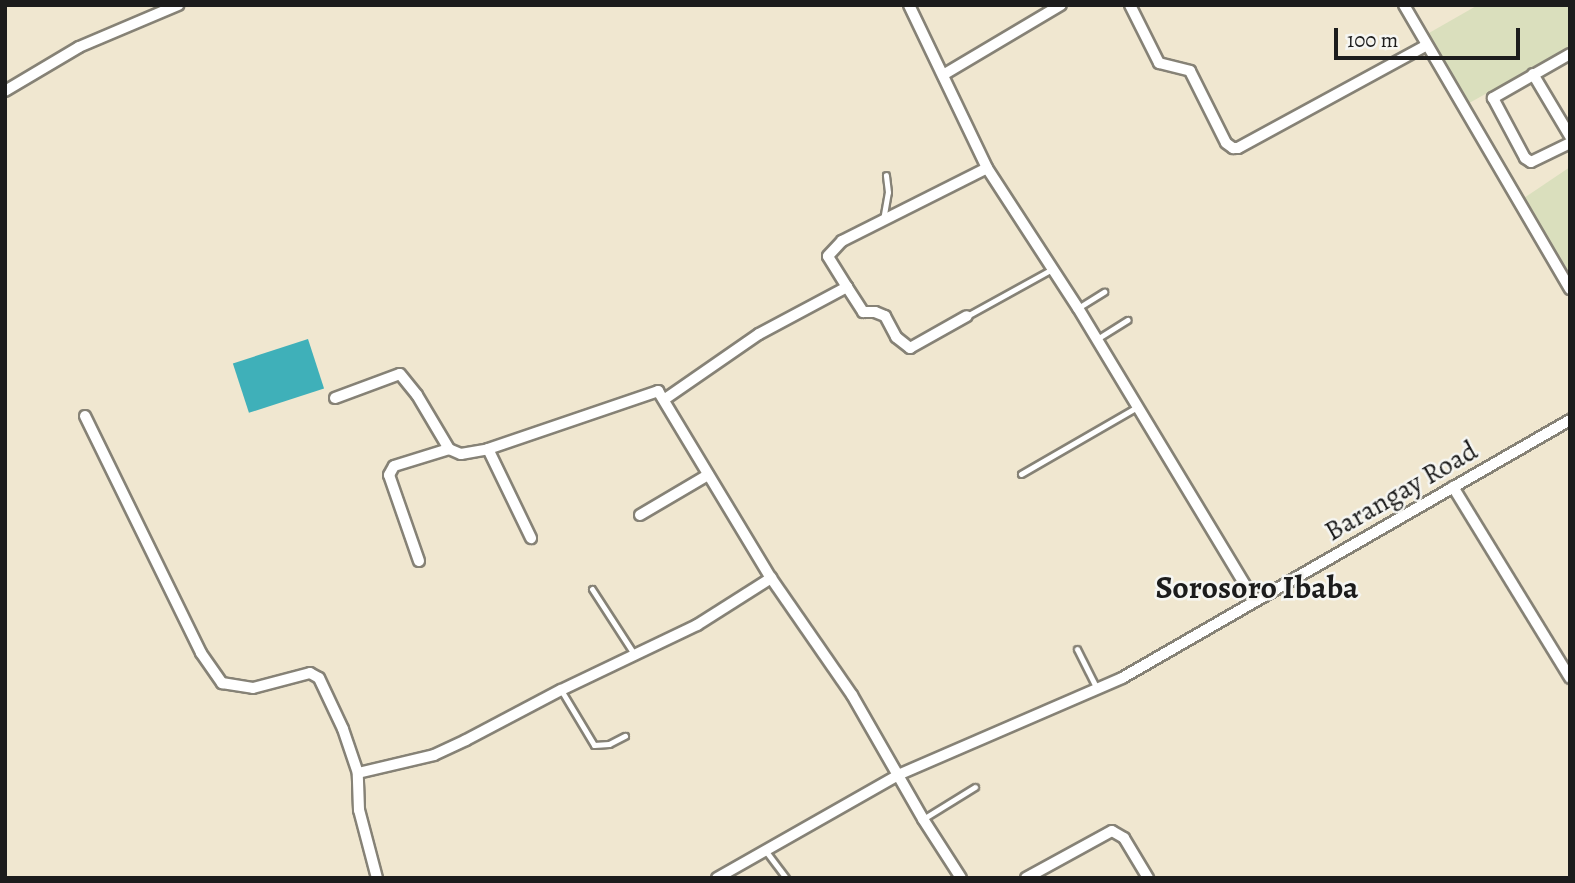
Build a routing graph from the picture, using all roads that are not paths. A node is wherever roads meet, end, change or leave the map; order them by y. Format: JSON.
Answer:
{"nodes":[{"id":1,"x":178,"y":5,"type":"edge"},
{"id":2,"x":909,"y":5,"type":"edge"},
{"id":3,"x":1061,"y":5,"type":"edge"},
{"id":4,"x":1130,"y":5,"type":"edge"},
{"id":5,"x":1404,"y":5,"type":"edge"},
{"id":6,"x":1426,"y":46,"type":"junction"},
{"id":7,"x":1570,"y":54,"type":"edge"},
{"id":8,"x":1533,"y":74,"type":"junction"},
{"id":9,"x":943,"y":75,"type":"junction"},
{"id":10,"x":5,"y":91,"type":"edge"},
{"id":11,"x":1570,"y":136,"type":"edge"},
{"id":12,"x":1570,"y":143,"type":"edge"},
{"id":13,"x":987,"y":168,"type":"junction"},
{"id":14,"x":886,"y":175,"type":"dead end"},
{"id":15,"x":883,"y":220,"type":"junction"},
{"id":16,"x":1052,"y":269,"type":"junction"},
{"id":17,"x":847,"y":287,"type":"junction"},
{"id":18,"x":1570,"y":289,"type":"edge"},
{"id":19,"x":1104,"y":292,"type":"dead end"},
{"id":20,"x":1078,"y":308,"type":"junction"},
{"id":21,"x":967,"y":316,"type":"joint"},
{"id":22,"x":1128,"y":320,"type":"dead end"},
{"id":23,"x":1097,"y":339,"type":"junction"},
{"id":24,"x":335,"y":398,"type":"dead end"},
{"id":25,"x":665,"y":399,"type":"junction"},
{"id":26,"x":1138,"y":407,"type":"junction"},
{"id":27,"x":85,"y":416,"type":"dead end"},
{"id":28,"x":1570,"y":420,"type":"edge"},
{"id":29,"x":449,"y":449,"type":"junction"},
{"id":30,"x":488,"y":449,"type":"junction"},
{"id":31,"x":1021,"y":474,"type":"dead end"},
{"id":32,"x":708,"y":475,"type":"junction"},
{"id":33,"x":1453,"y":486,"type":"junction"},
{"id":34,"x":640,"y":515,"type":"dead end"},
{"id":35,"x":531,"y":538,"type":"dead end"},
{"id":36,"x":419,"y":561,"type":"dead end"},
{"id":37,"x":771,"y":578,"type":"junction"},
{"id":38,"x":592,"y":589,"type":"dead end"},
{"id":39,"x":1255,"y":601,"type":"junction"},
{"id":40,"x":1077,"y":649,"type":"dead end"},
{"id":41,"x":634,"y":654,"type":"junction"},
{"id":42,"x":1570,"y":678,"type":"edge"},
{"id":43,"x":1097,"y":689,"type":"junction"},
{"id":44,"x":561,"y":690,"type":"junction"},
{"id":45,"x":625,"y":736,"type":"dead end"},
{"id":46,"x":358,"y":773,"type":"junction"},
{"id":47,"x":898,"y":775,"type":"junction"},
{"id":48,"x":975,"y":787,"type":"dead end"},
{"id":49,"x":923,"y":819,"type":"junction"},
{"id":50,"x":765,"y":850,"type":"junction"},
{"id":51,"x":1042,"y":874,"type":"edge"},
{"id":52,"x":377,"y":878,"type":"edge"},
{"id":53,"x":717,"y":878,"type":"edge"},
{"id":54,"x":786,"y":878,"type":"edge"},
{"id":55,"x":961,"y":878,"type":"edge"},
{"id":56,"x":1026,"y":878,"type":"edge"},
{"id":57,"x":1147,"y":878,"type":"edge"}],
"edges":[{"from":1,"to":10,"type":"street"},
{"from":2,"to":9,"type":"street"},
{"from":3,"to":9,"type":"street"},
{"from":4,"to":6,"type":"street"},
{"from":5,"to":6,"type":"street"},
{"from":6,"to":18,"type":"street"},
{"from":7,"to":8,"type":"street"},
{"from":8,"to":11,"type":"street"},
{"from":8,"to":12,"type":"street"},
{"from":9,"to":13,"type":"street"},
{"from":13,"to":15,"type":"street"},
{"from":13,"to":16,"type":"street"},
{"from":14,"to":15,"type":"lane"},
{"from":15,"to":17,"type":"street"},
{"from":16,"to":20,"type":"street"},
{"from":16,"to":21,"type":"lane"},
{"from":17,"to":21,"type":"street"},
{"from":17,"to":25,"type":"street"},
{"from":19,"to":20,"type":"lane"},
{"from":20,"to":23,"type":"street"},
{"from":22,"to":23,"type":"lane"},
{"from":23,"to":26,"type":"street"},
{"from":24,"to":29,"type":"street"},
{"from":25,"to":30,"type":"street"},
{"from":25,"to":32,"type":"street"},
{"from":26,"to":31,"type":"lane"},
{"from":26,"to":39,"type":"street"},
{"from":27,"to":46,"type":"street"},
{"from":28,"to":33,"type":"street","name":"Barangay Road"},
{"from":29,"to":30,"type":"street"},
{"from":29,"to":36,"type":"street"},
{"from":30,"to":35,"type":"street"},
{"from":32,"to":34,"type":"street"},
{"from":32,"to":37,"type":"street"},
{"from":33,"to":39,"type":"street","name":"Barangay Road"},
{"from":33,"to":42,"type":"street"},
{"from":37,"to":41,"type":"street"},
{"from":37,"to":47,"type":"street"},
{"from":38,"to":41,"type":"lane"},
{"from":39,"to":43,"type":"street","name":"Barangay Road"},
{"from":40,"to":43,"type":"lane"},
{"from":41,"to":44,"type":"street"},
{"from":43,"to":47,"type":"street","name":"Barangay Road"},
{"from":44,"to":45,"type":"lane"},
{"from":44,"to":46,"type":"street"},
{"from":46,"to":52,"type":"street"},
{"from":47,"to":49,"type":"street"},
{"from":47,"to":50,"type":"street","name":"Barangay Road"},
{"from":48,"to":49,"type":"lane"},
{"from":49,"to":55,"type":"street"},
{"from":50,"to":53,"type":"street","name":"Barangay Road"},
{"from":50,"to":54,"type":"lane"},
{"from":51,"to":56,"type":"street"},
{"from":51,"to":57,"type":"street"}]}
